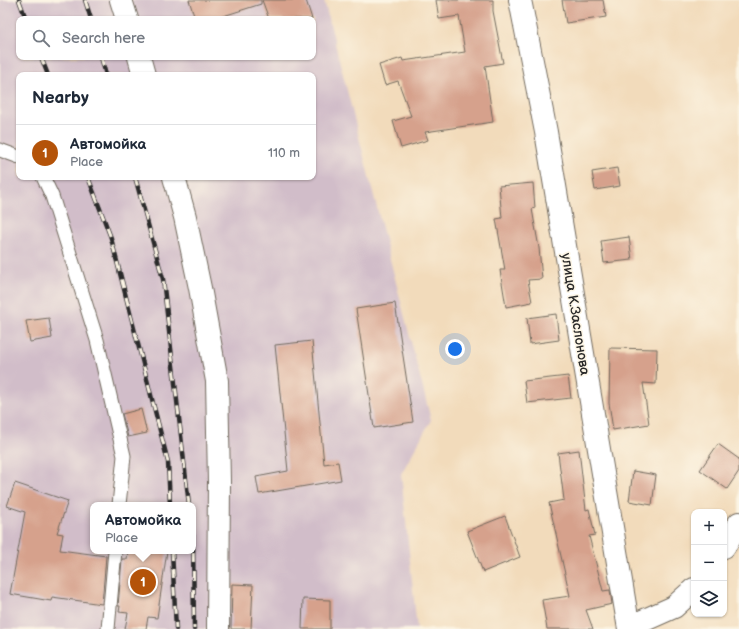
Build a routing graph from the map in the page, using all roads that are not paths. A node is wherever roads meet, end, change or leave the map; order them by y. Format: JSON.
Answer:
{"nodes":[{"id":1,"x":121,"y":0,"type":"edge"},
{"id":2,"x":520,"y":0,"type":"edge"},
{"id":3,"x":126,"y":16,"type":"edge"},
{"id":4,"x":140,"y":60,"type":"edge"},
{"id":5,"x":143,"y":72,"type":"edge"},
{"id":6,"x":0,"y":150,"type":"edge"},
{"id":7,"x":16,"y":156,"type":"edge"},
{"id":8,"x":44,"y":180,"type":"edge"},
{"id":9,"x":175,"y":180,"type":"edge"},
{"id":10,"x":119,"y":502,"type":"edge"},
{"id":11,"x":739,"y":523,"type":"edge"},
{"id":12,"x":725,"y":545,"type":"edge"},
{"id":13,"x":115,"y":554,"type":"edge"},
{"id":14,"x":691,"y":592,"type":"edge"},
{"id":15,"x":629,"y":628,"type":"edge"},
{"id":16,"x":108,"y":629,"type":"edge"},
{"id":17,"x":218,"y":629,"type":"edge"}],
"edges":[{"from":1,"to":3,"type":"street"},
{"from":2,"to":15,"type":"street","name":"улица К.Заслонова"},
{"from":4,"to":5,"type":"street"},
{"from":6,"to":7,"type":"lane"},
{"from":8,"to":10,"type":"lane"},
{"from":9,"to":17,"type":"street"},
{"from":11,"to":12,"type":"street"},
{"from":13,"to":16,"type":"lane"},
{"from":14,"to":15,"type":"street"}]}
